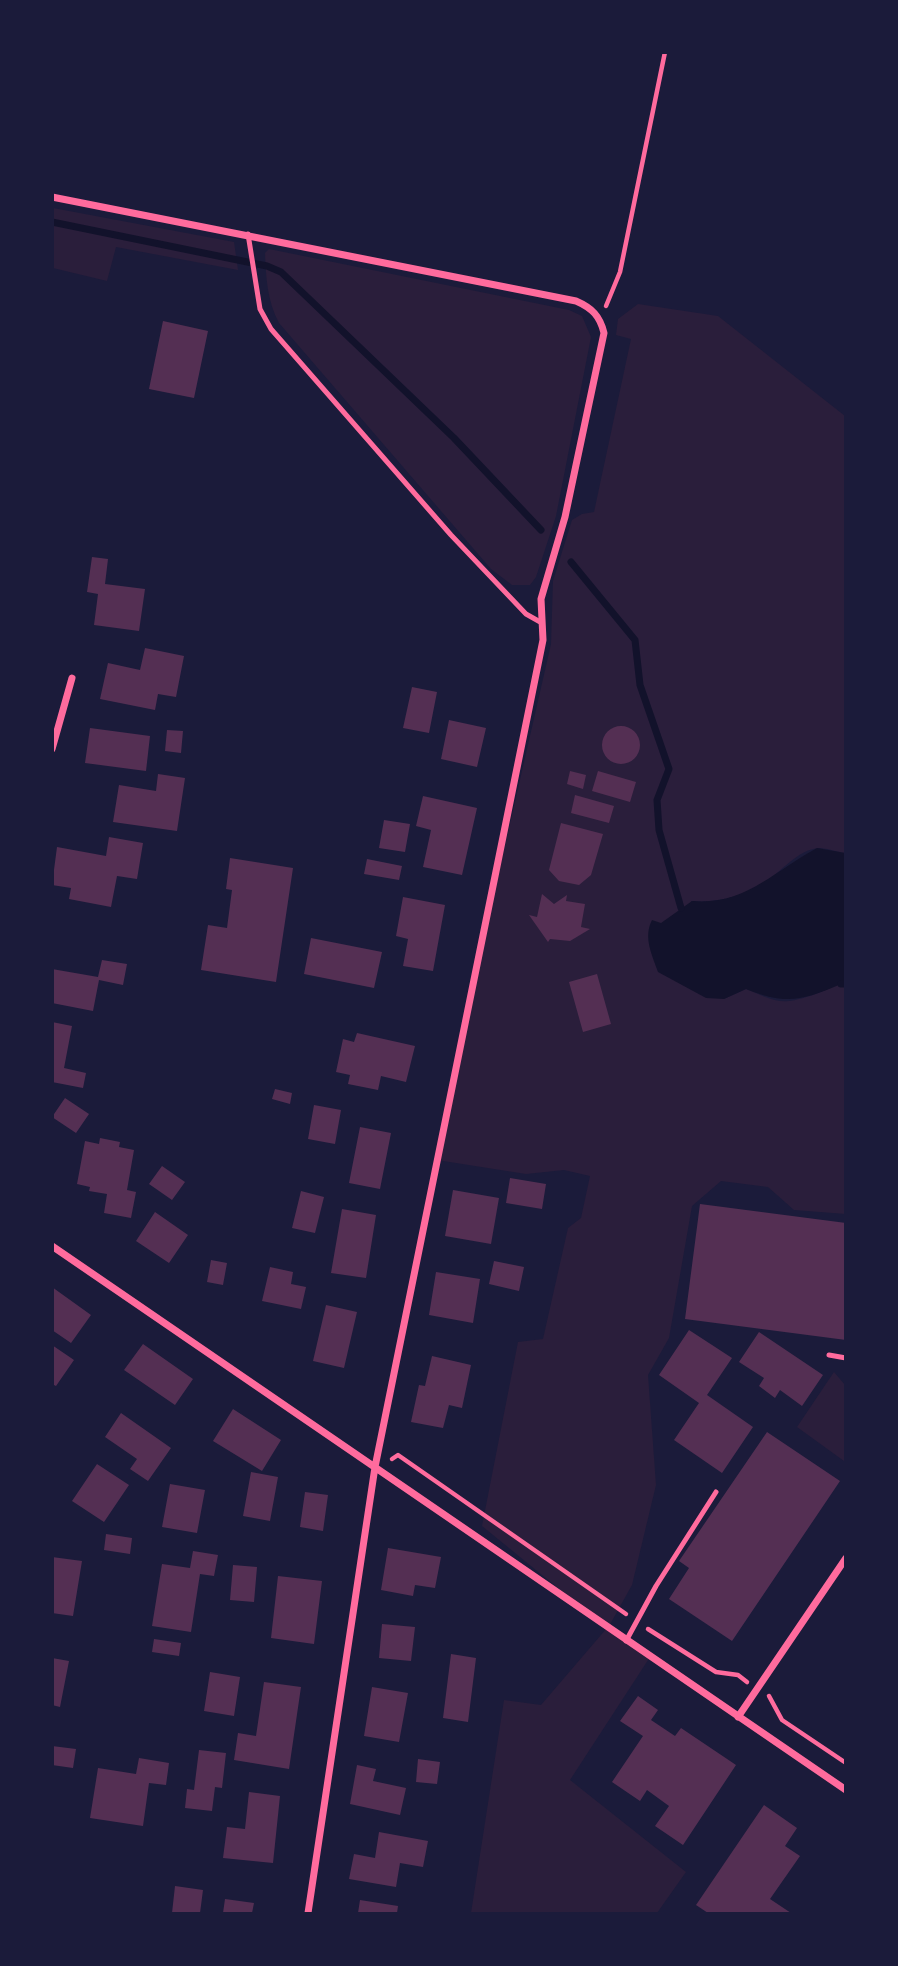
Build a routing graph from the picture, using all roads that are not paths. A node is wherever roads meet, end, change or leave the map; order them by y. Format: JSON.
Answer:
{"nodes":[{"id":1,"x":52,"y":197,"type":"edge"},
{"id":2,"x":248,"y":234,"type":"junction"},
{"id":3,"x":542,"y":623,"type":"junction"},
{"id":4,"x":72,"y":678,"type":"dead end"},
{"id":5,"x":52,"y":749,"type":"edge"},
{"id":6,"x":52,"y":1246,"type":"edge"},
{"id":7,"x":829,"y":1354,"type":"dead end"},
{"id":8,"x":845,"y":1358,"type":"edge"},
{"id":9,"x":374,"y":1467,"type":"junction"},
{"id":10,"x":716,"y":1492,"type":"dead end"},
{"id":11,"x":845,"y":1558,"type":"edge"},
{"id":12,"x":626,"y":1641,"type":"junction"},
{"id":13,"x":738,"y":1717,"type":"junction"},
{"id":14,"x":845,"y":1790,"type":"edge"},
{"id":15,"x":308,"y":1913,"type":"edge"}],
"edges":[{"from":1,"to":2,"type":"street"},
{"from":2,"to":3,"type":"lane"},
{"from":2,"to":3,"type":"street"},
{"from":3,"to":9,"type":"street"},
{"from":4,"to":5,"type":"street"},
{"from":6,"to":9,"type":"street"},
{"from":7,"to":8,"type":"lane"},
{"from":9,"to":12,"type":"street"},
{"from":9,"to":15,"type":"street"},
{"from":10,"to":12,"type":"lane"},
{"from":11,"to":13,"type":"street"},
{"from":12,"to":13,"type":"street"},
{"from":13,"to":14,"type":"street"}]}
